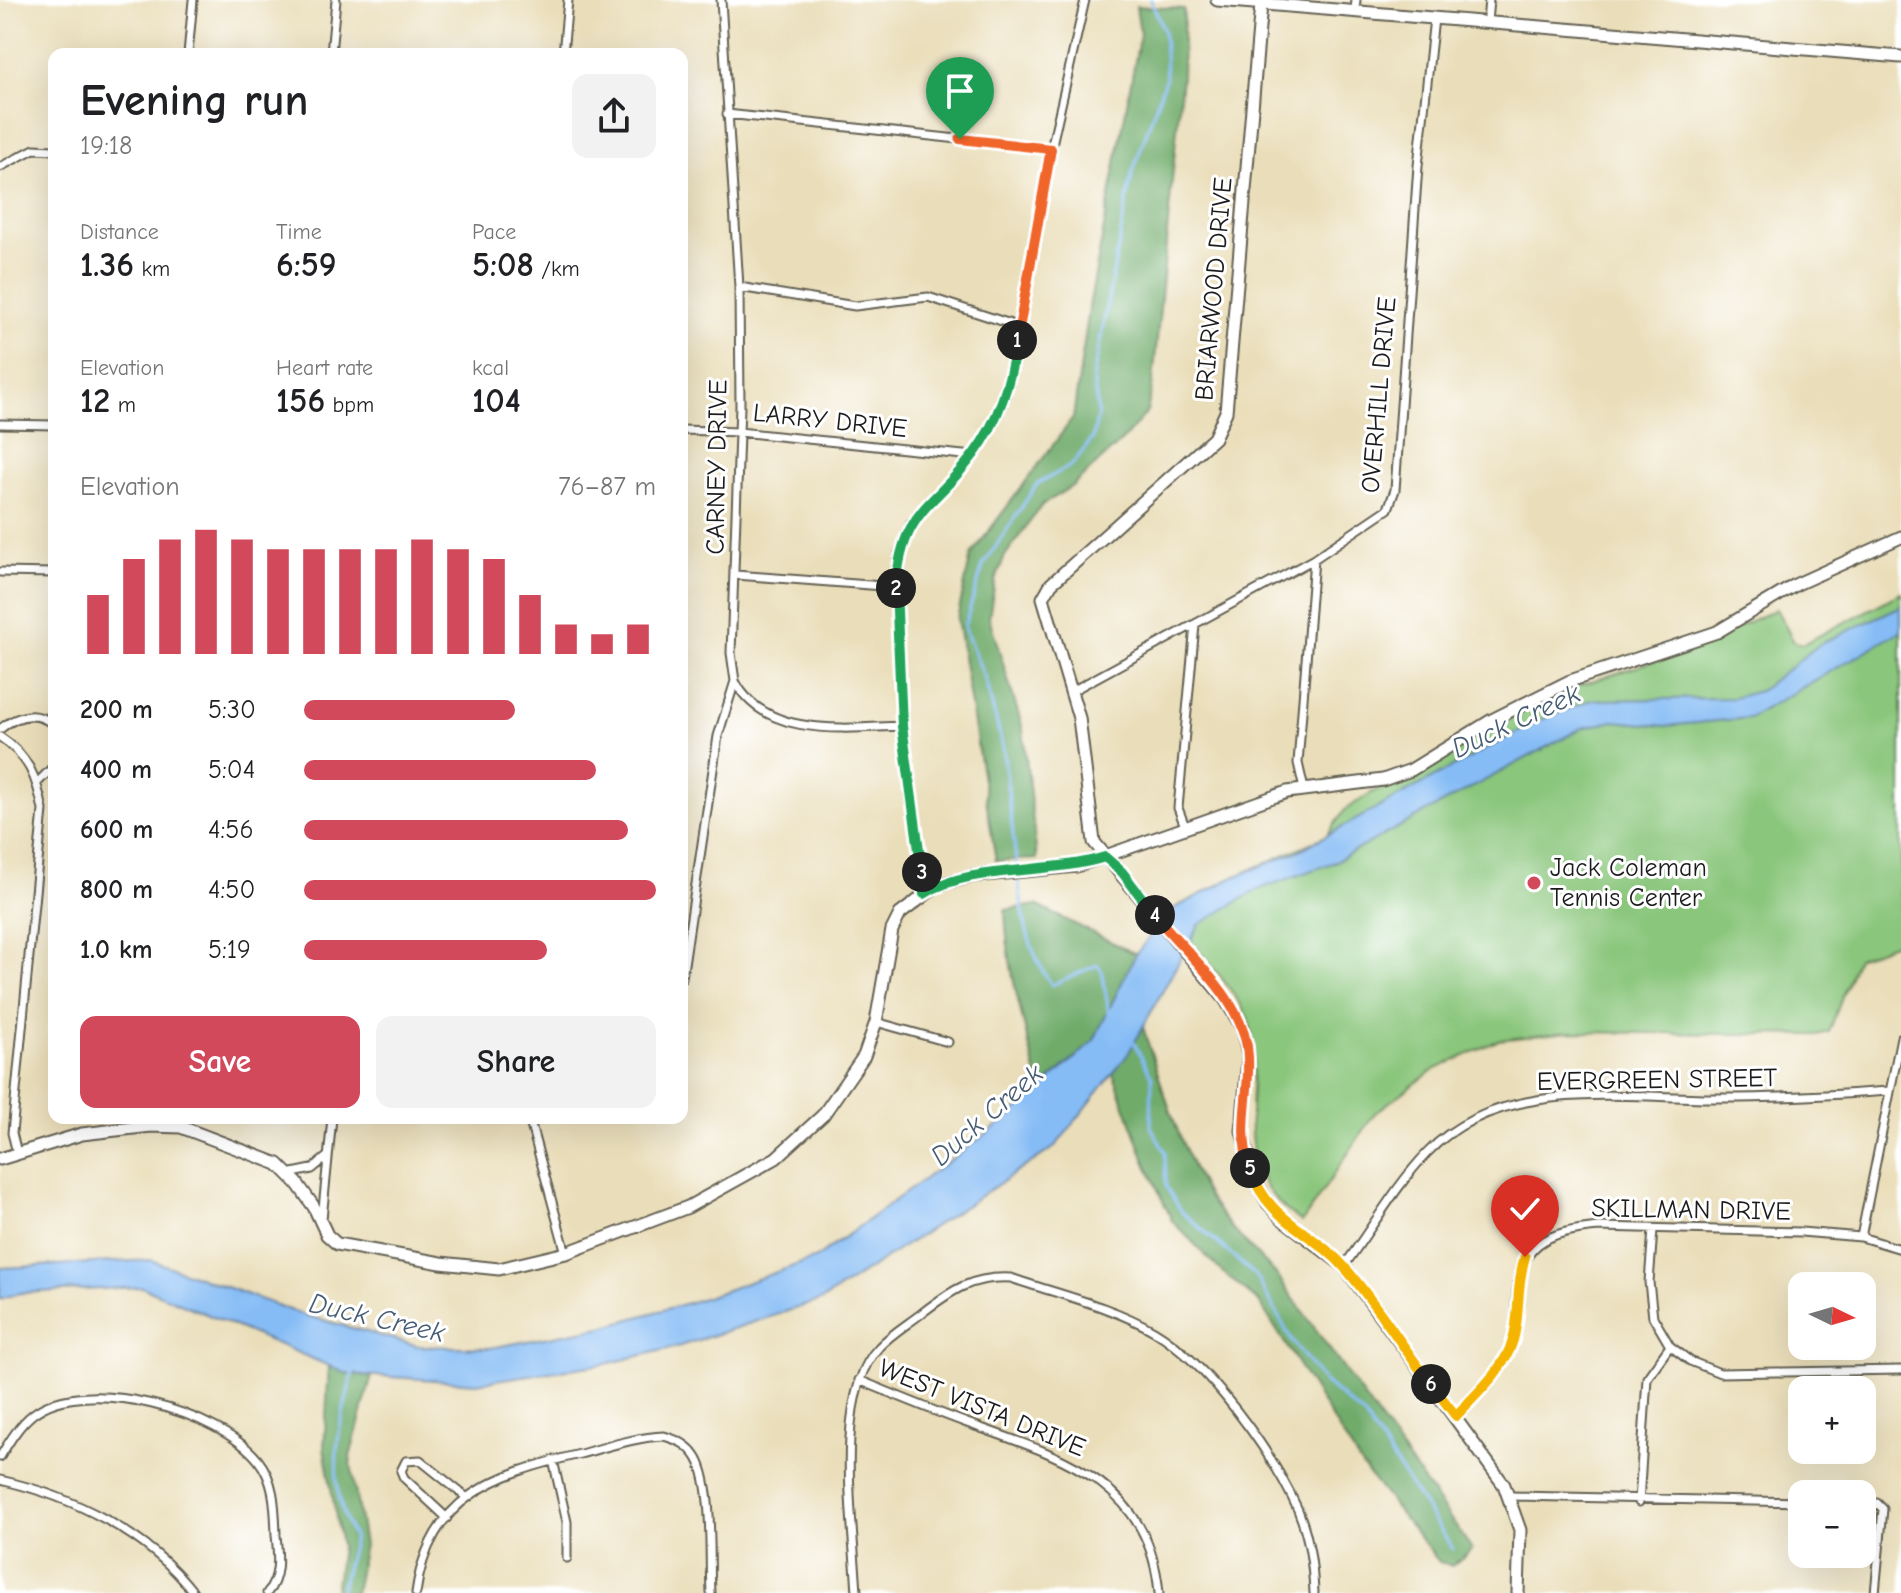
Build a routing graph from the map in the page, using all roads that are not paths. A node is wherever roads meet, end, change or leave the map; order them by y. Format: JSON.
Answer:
{"nodes":[{"id":1,"x":193,"y":0,"type":"edge"},
{"id":2,"x":336,"y":0,"type":"edge"},
{"id":3,"x":568,"y":0,"type":"edge"},
{"id":4,"x":721,"y":0,"type":"edge"},
{"id":5,"x":1085,"y":0,"type":"edge"},
{"id":6,"x":1217,"y":0,"type":"edge"},
{"id":7,"x":1225,"y":0,"type":"edge"},
{"id":8,"x":1489,"y":0,"type":"edge"},
{"id":9,"x":1261,"y":4,"type":"junction"},
{"id":10,"x":1356,"y":5,"type":"edge"},
{"id":11,"x":1434,"y":18,"type":"junction"},
{"id":12,"x":1487,"y":22,"type":"junction"},
{"id":13,"x":189,"y":48,"type":"edge"},
{"id":14,"x":332,"y":48,"type":"edge"},
{"id":15,"x":564,"y":48,"type":"edge"},
{"id":16,"x":1901,"y":57,"type":"edge"},
{"id":17,"x":727,"y":114,"type":"junction"},
{"id":18,"x":1051,"y":149,"type":"junction"},
{"id":19,"x":48,"y":150,"type":"edge"},
{"id":20,"x":0,"y":167,"type":"edge"},
{"id":21,"x":739,"y":287,"type":"junction"},
{"id":22,"x":1020,"y":327,"type":"junction"},
{"id":23,"x":0,"y":424,"type":"edge"},
{"id":24,"x":48,"y":425,"type":"edge"},
{"id":25,"x":688,"y":430,"type":"edge"},
{"id":26,"x":739,"y":432,"type":"junction"},
{"id":27,"x":973,"y":456,"type":"junction"},
{"id":28,"x":1901,"y":537,"type":"edge"},
{"id":29,"x":1314,"y":559,"type":"junction"},
{"id":30,"x":0,"y":572,"type":"edge"},
{"id":31,"x":48,"y":573,"type":"edge"},
{"id":32,"x":735,"y":575,"type":"junction"},
{"id":33,"x":896,"y":587,"type":"junction"},
{"id":34,"x":1195,"y":625,"type":"junction"},
{"id":35,"x":735,"y":681,"type":"junction"},
{"id":36,"x":1072,"y":691,"type":"junction"},
{"id":37,"x":48,"y":722,"type":"edge"},
{"id":38,"x":902,"y":726,"type":"junction"},
{"id":39,"x":0,"y":729,"type":"edge"},
{"id":40,"x":0,"y":737,"type":"edge"},
{"id":41,"x":48,"y":772,"type":"edge"},
{"id":42,"x":38,"y":782,"type":"junction"},
{"id":43,"x":1304,"y":789,"type":"junction"},
{"id":44,"x":1186,"y":829,"type":"junction"},
{"id":45,"x":1105,"y":857,"type":"junction"},
{"id":46,"x":924,"y":894,"type":"junction"},
{"id":47,"x":688,"y":938,"type":"edge"},
{"id":48,"x":876,"y":1022,"type":"junction"},
{"id":49,"x":1901,"y":1037,"type":"edge"},
{"id":50,"x":948,"y":1042,"type":"dead end"},
{"id":51,"x":1889,"y":1091,"type":"junction"},
{"id":52,"x":142,"y":1124,"type":"edge"},
{"id":53,"x":165,"y":1124,"type":"edge"},
{"id":54,"x":331,"y":1124,"type":"edge"},
{"id":55,"x":531,"y":1124,"type":"edge"},
{"id":56,"x":17,"y":1153,"type":"junction"},
{"id":57,"x":328,"y":1156,"type":"junction"},
{"id":58,"x":0,"y":1159,"type":"edge"},
{"id":59,"x":288,"y":1174,"type":"junction"},
{"id":60,"x":321,"y":1223,"type":"junction"},
{"id":61,"x":1653,"y":1230,"type":"junction"},
{"id":62,"x":1861,"y":1237,"type":"junction"},
{"id":63,"x":1901,"y":1249,"type":"edge"},
{"id":64,"x":566,"y":1253,"type":"junction"},
{"id":65,"x":1344,"y":1266,"type":"junction"},
{"id":66,"x":1670,"y":1346,"type":"junction"},
{"id":67,"x":1901,"y":1370,"type":"edge"},
{"id":68,"x":859,"y":1380,"type":"junction"},
{"id":69,"x":1456,"y":1416,"type":"junction"},
{"id":70,"x":0,"y":1457,"type":"edge"},
{"id":71,"x":553,"y":1460,"type":"junction"},
{"id":72,"x":0,"y":1480,"type":"edge"},
{"id":73,"x":1510,"y":1496,"type":"junction"},
{"id":74,"x":466,"y":1497,"type":"junction"},
{"id":75,"x":1639,"y":1502,"type":"junction"},
{"id":76,"x":1788,"y":1502,"type":"edge"},
{"id":77,"x":1876,"y":1503,"type":"edge"},
{"id":78,"x":447,"y":1518,"type":"junction"},
{"id":79,"x":567,"y":1558,"type":"dead end"},
{"id":80,"x":194,"y":1593,"type":"edge"},
{"id":81,"x":267,"y":1593,"type":"edge"},
{"id":82,"x":416,"y":1593,"type":"edge"},
{"id":83,"x":711,"y":1593,"type":"edge"},
{"id":84,"x":857,"y":1593,"type":"edge"},
{"id":85,"x":1159,"y":1593,"type":"edge"},
{"id":86,"x":1314,"y":1593,"type":"edge"},
{"id":87,"x":1518,"y":1593,"type":"edge"},
{"id":88,"x":1875,"y":1593,"type":"edge"}],
"edges":[{"from":1,"to":13,"type":"street"},
{"from":2,"to":14,"type":"street"},
{"from":3,"to":15,"type":"street"},
{"from":4,"to":17,"type":"street","name":"CARNEY DRIVE"},
{"from":5,"to":18,"type":"street"},
{"from":6,"to":7,"type":"street"},
{"from":7,"to":9,"type":"street"},
{"from":8,"to":12,"type":"street"},
{"from":9,"to":10,"type":"street"},
{"from":9,"to":36,"type":"street","name":"BRIARWOOD DRIVE"},
{"from":10,"to":11,"type":"street"},
{"from":11,"to":12,"type":"street"},
{"from":11,"to":29,"type":"street","name":"OVERHILL DRIVE"},
{"from":12,"to":16,"type":"street"},
{"from":17,"to":18,"type":"street"},
{"from":17,"to":21,"type":"street","name":"CARNEY DRIVE"},
{"from":18,"to":22,"type":"street"},
{"from":19,"to":20,"type":"street"},
{"from":21,"to":22,"type":"street"},
{"from":21,"to":26,"type":"street","name":"CARNEY DRIVE"},
{"from":22,"to":27,"type":"street"},
{"from":23,"to":24,"type":"street"},
{"from":25,"to":26,"type":"street","name":"LARRY DRIVE"},
{"from":26,"to":27,"type":"street","name":"LARRY DRIVE"},
{"from":26,"to":32,"type":"street","name":"CARNEY DRIVE"},
{"from":27,"to":33,"type":"street"},
{"from":28,"to":43,"type":"street"},
{"from":29,"to":34,"type":"street","name":"OVERHILL DRIVE"},
{"from":29,"to":43,"type":"street"},
{"from":30,"to":31,"type":"street"},
{"from":32,"to":33,"type":"street"},
{"from":32,"to":35,"type":"street","name":"CARNEY DRIVE"},
{"from":33,"to":38,"type":"street"},
{"from":34,"to":36,"type":"street","name":"OVERHILL DRIVE"},
{"from":34,"to":44,"type":"street"},
{"from":35,"to":38,"type":"street"},
{"from":35,"to":47,"type":"street","name":"CARNEY DRIVE"},
{"from":36,"to":45,"type":"street","name":"BRIARWOOD DRIVE"},
{"from":37,"to":39,"type":"street"},
{"from":38,"to":46,"type":"street"},
{"from":40,"to":42,"type":"street"},
{"from":41,"to":42,"type":"street"},
{"from":42,"to":56,"type":"street"},
{"from":43,"to":44,"type":"street"},
{"from":44,"to":45,"type":"street"},
{"from":45,"to":46,"type":"street"},
{"from":45,"to":65,"type":"street","name":"BRIARWOOD DRIVE"},
{"from":46,"to":48,"type":"street"},
{"from":48,"to":50,"type":"street"},
{"from":48,"to":64,"type":"street"},
{"from":49,"to":51,"type":"street"},
{"from":51,"to":62,"type":"street"},
{"from":51,"to":65,"type":"street","name":"EVERGREEN STREET"},
{"from":52,"to":56,"type":"street"},
{"from":53,"to":59,"type":"street"},
{"from":54,"to":57,"type":"street"},
{"from":55,"to":64,"type":"street"},
{"from":56,"to":58,"type":"street"},
{"from":57,"to":59,"type":"street"},
{"from":57,"to":60,"type":"street"},
{"from":59,"to":60,"type":"street"},
{"from":60,"to":64,"type":"street"},
{"from":61,"to":62,"type":"street","name":"SKILLMAN DRIVE"},
{"from":61,"to":66,"type":"street"},
{"from":61,"to":69,"type":"street","name":"SKILLMAN DRIVE"},
{"from":62,"to":63,"type":"street","name":"SKILLMAN DRIVE"},
{"from":65,"to":69,"type":"street","name":"BRIARWOOD DRIVE"},
{"from":66,"to":67,"type":"street"},
{"from":66,"to":75,"type":"street"},
{"from":68,"to":84,"type":"street"},
{"from":68,"to":85,"type":"street","name":"WEST VISTA DRIVE"},
{"from":68,"to":86,"type":"street"},
{"from":69,"to":73,"type":"street","name":"BRIARWOOD DRIVE"},
{"from":70,"to":81,"type":"street"},
{"from":71,"to":74,"type":"street"},
{"from":71,"to":79,"type":"street"},
{"from":71,"to":83,"type":"street"},
{"from":72,"to":80,"type":"street"},
{"from":73,"to":75,"type":"street"},
{"from":73,"to":87,"type":"street","name":"BRIARWOOD DRIVE"},
{"from":74,"to":78,"type":"street"},
{"from":74,"to":78,"type":"street"},
{"from":75,"to":76,"type":"street"},
{"from":77,"to":88,"type":"street"},
{"from":78,"to":82,"type":"street"}]}
